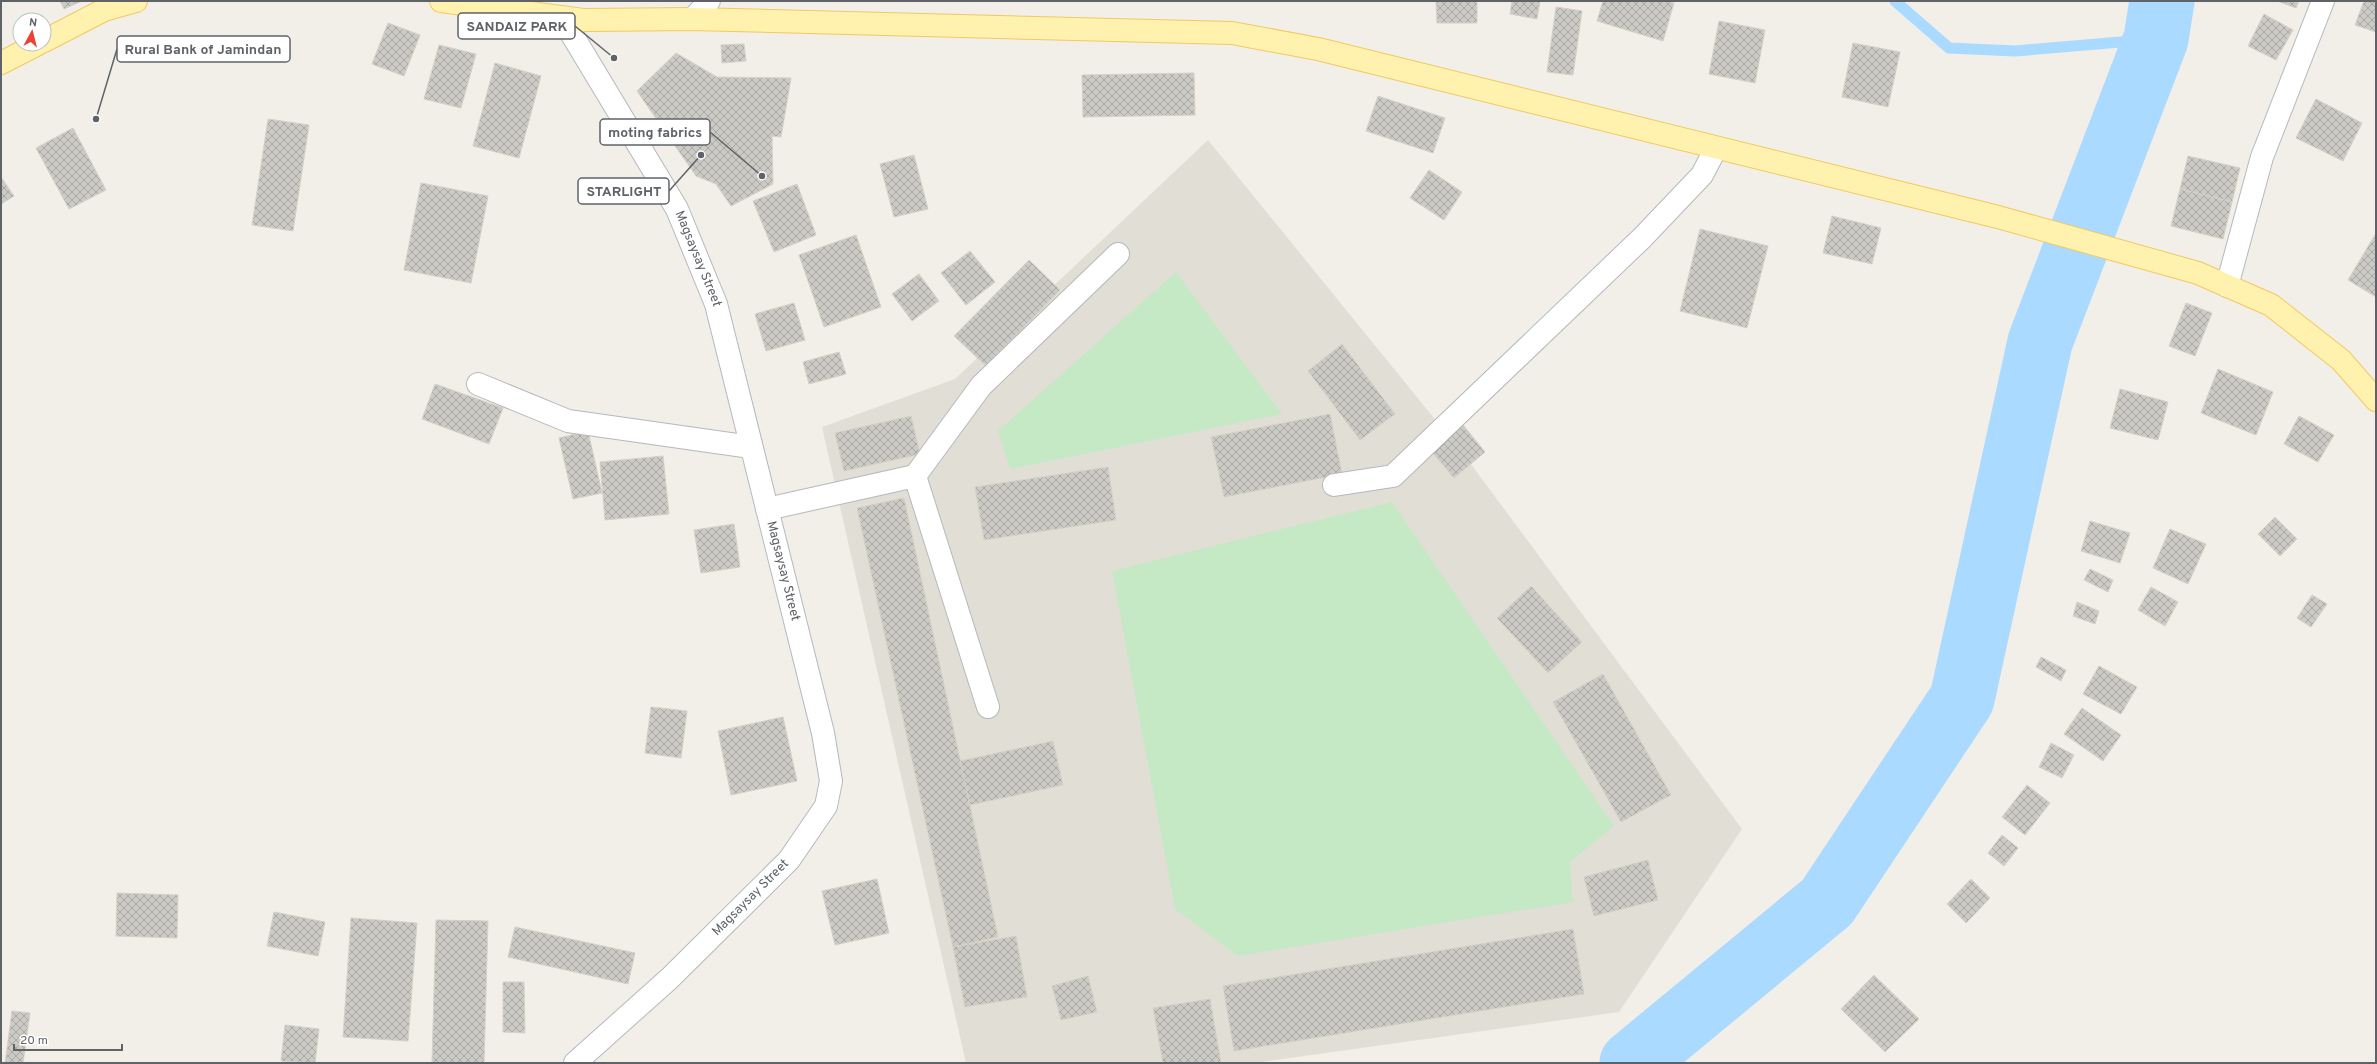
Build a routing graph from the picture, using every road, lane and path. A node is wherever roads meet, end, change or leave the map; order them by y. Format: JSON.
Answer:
{"nodes":[{"id":1,"x":136,"y":1,"type":"edge"},
{"id":2,"x":441,"y":1,"type":"edge"},
{"id":3,"x":710,"y":1,"type":"edge"},
{"id":4,"x":2323,"y":1,"type":"edge"},
{"id":5,"x":562,"y":18,"type":"junction"},
{"id":6,"x":693,"y":19,"type":"junction"},
{"id":7,"x":52,"y":37,"type":"edge"},
{"id":8,"x":22,"y":52,"type":"edge"},
{"id":9,"x":1,"y":63,"type":"edge"},
{"id":10,"x":1716,"y":148,"type":"junction"},
{"id":11,"x":1118,"y":254,"type":"dead end"},
{"id":12,"x":2227,"y":286,"type":"junction"},
{"id":13,"x":478,"y":384,"type":"dead end"},
{"id":14,"x":2376,"y":400,"type":"edge"},
{"id":15,"x":751,"y":447,"type":"junction"},
{"id":16,"x":915,"y":476,"type":"junction"},
{"id":17,"x":1334,"y":485,"type":"dead end"},
{"id":18,"x":767,"y":508,"type":"junction"},
{"id":19,"x":988,"y":707,"type":"dead end"},
{"id":20,"x":575,"y":1063,"type":"edge"}],
"edges":[{"from":1,"to":7,"type":"main road"},
{"from":2,"to":5,"type":"main road"},
{"from":3,"to":6,"type":"street"},
{"from":4,"to":12,"type":"street"},
{"from":5,"to":6,"type":"main road"},
{"from":5,"to":15,"type":"street","name":"Magsaysay Street"},
{"from":6,"to":10,"type":"main road"},
{"from":8,"to":9,"type":"main road"},
{"from":10,"to":12,"type":"main road"},
{"from":10,"to":17,"type":"street"},
{"from":11,"to":16,"type":"street"},
{"from":12,"to":14,"type":"main road"},
{"from":13,"to":15,"type":"street"},
{"from":15,"to":18,"type":"street","name":"Magsaysay Street"},
{"from":16,"to":18,"type":"street"},
{"from":16,"to":19,"type":"street"},
{"from":18,"to":20,"type":"street","name":"Magsaysay Street"}]}
